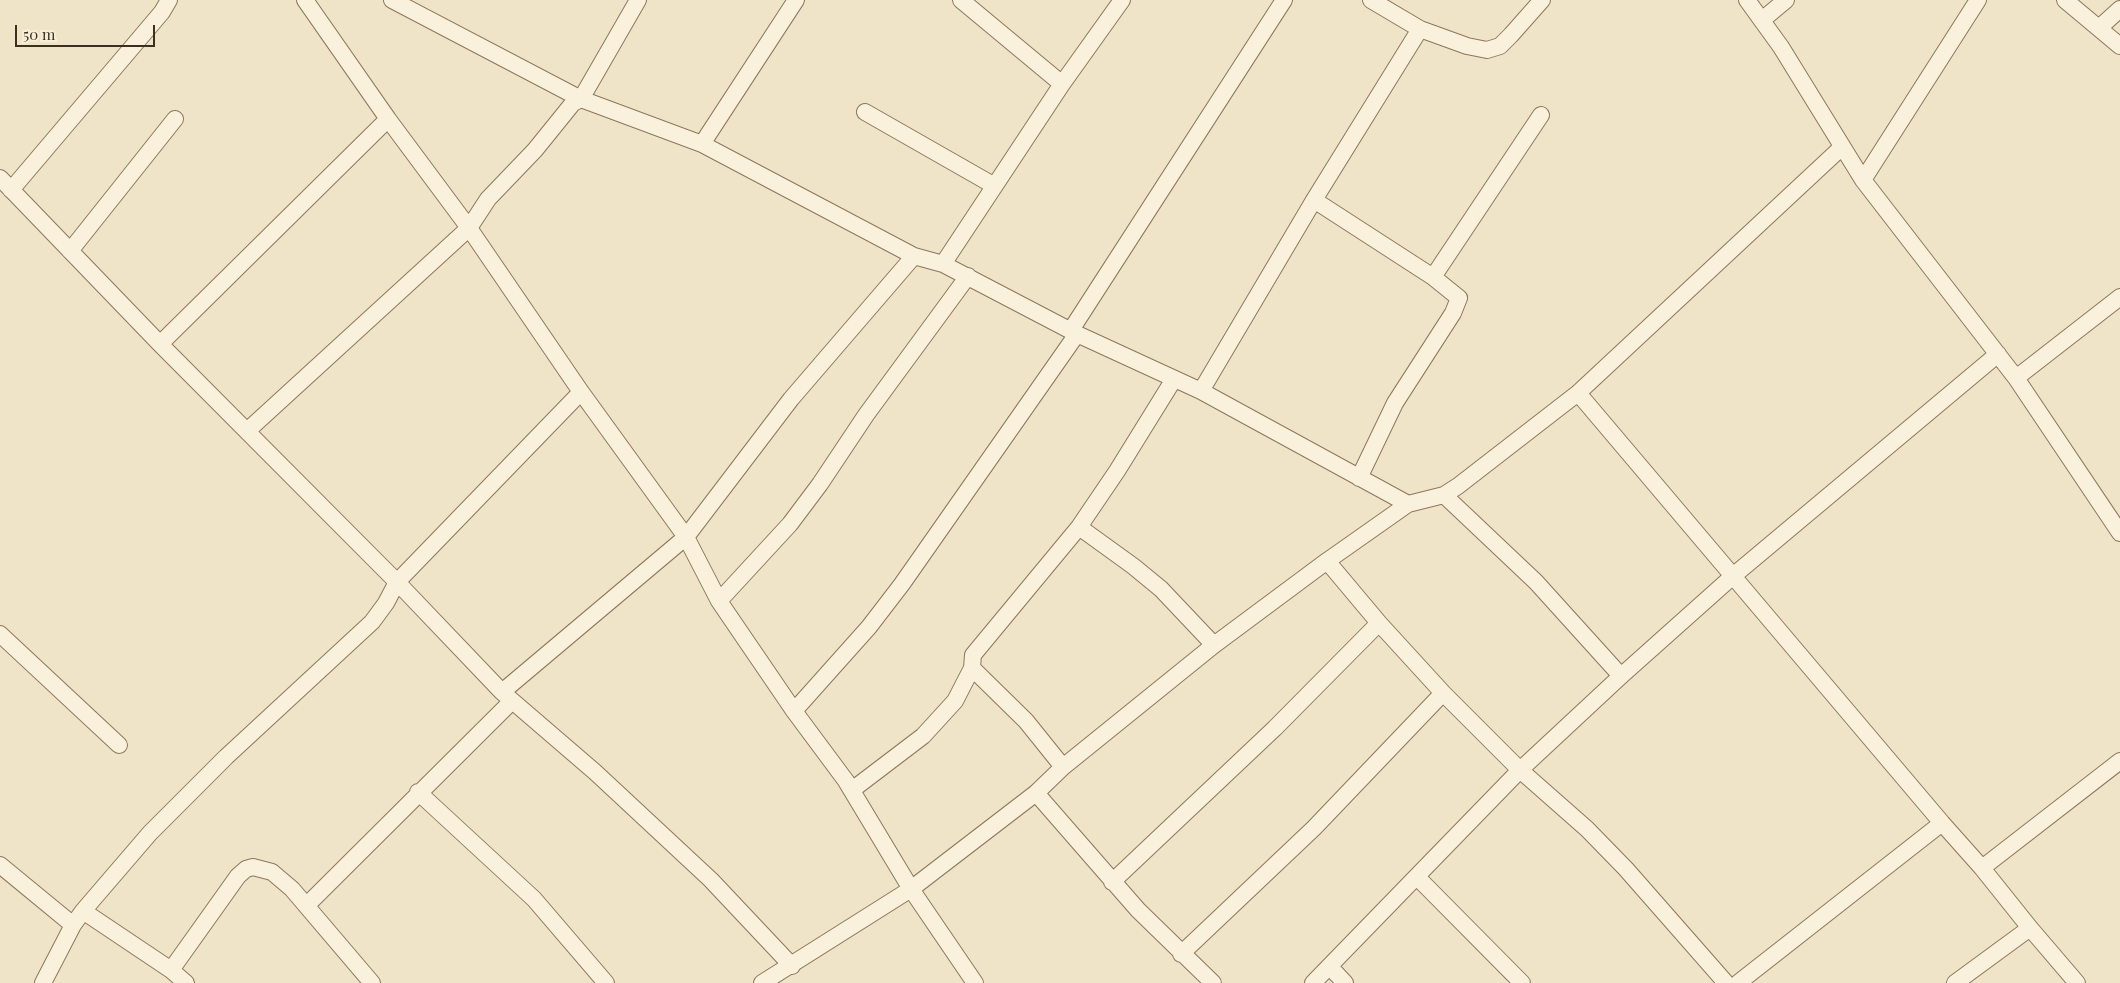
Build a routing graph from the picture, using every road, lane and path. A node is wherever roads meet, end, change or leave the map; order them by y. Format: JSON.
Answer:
{"nodes":[{"id":1,"x":169,"y":0,"type":"edge"},
{"id":2,"x":304,"y":0,"type":"edge"},
{"id":3,"x":392,"y":0,"type":"edge"},
{"id":4,"x":638,"y":0,"type":"edge"},
{"id":5,"x":796,"y":0,"type":"edge"},
{"id":6,"x":961,"y":0,"type":"edge"},
{"id":7,"x":1122,"y":0,"type":"edge"},
{"id":8,"x":1284,"y":0,"type":"edge"},
{"id":9,"x":1371,"y":0,"type":"edge"},
{"id":10,"x":1542,"y":0,"type":"edge"},
{"id":11,"x":1747,"y":0,"type":"edge"},
{"id":12,"x":1786,"y":0,"type":"edge"},
{"id":13,"x":1978,"y":0,"type":"edge"},
{"id":14,"x":2065,"y":0,"type":"edge"},
{"id":15,"x":2120,"y":9,"type":"edge"},
{"id":16,"x":1762,"y":20,"type":"junction"},
{"id":17,"x":2099,"y":28,"type":"junction"},
{"id":18,"x":1420,"y":29,"type":"junction"},
{"id":19,"x":2120,"y":46,"type":"edge"},
{"id":20,"x":1062,"y":84,"type":"junction"},
{"id":21,"x":581,"y":99,"type":"junction"},
{"id":22,"x":865,"y":112,"type":"dead end"},
{"id":23,"x":1541,"y":115,"type":"dead end"},
{"id":24,"x":175,"y":119,"type":"dead end"},
{"id":25,"x":388,"y":119,"type":"junction"},
{"id":26,"x":702,"y":144,"type":"junction"},
{"id":27,"x":1842,"y":147,"type":"junction"},
{"id":28,"x":1863,"y":180,"type":"junction"},
{"id":29,"x":6,"y":184,"type":"edge"},
{"id":30,"x":994,"y":185,"type":"junction"},
{"id":31,"x":1314,"y":200,"type":"junction"},
{"id":32,"x":469,"y":228,"type":"junction"},
{"id":33,"x":70,"y":251,"type":"junction"},
{"id":34,"x":914,"y":256,"type":"junction"},
{"id":35,"x":943,"y":264,"type":"junction"},
{"id":36,"x":968,"y":276,"type":"junction"},
{"id":37,"x":1433,"y":277,"type":"junction"},
{"id":38,"x":2120,"y":297,"type":"edge"},
{"id":39,"x":1074,"y":332,"type":"junction"},
{"id":40,"x":160,"y":344,"type":"junction"},
{"id":41,"x":1998,"y":354,"type":"junction"},
{"id":42,"x":2016,"y":378,"type":"junction"},
{"id":43,"x":1174,"y":379,"type":"junction"},
{"id":44,"x":1201,"y":391,"type":"junction"},
{"id":45,"x":581,"y":392,"type":"junction"},
{"id":46,"x":1578,"y":393,"type":"junction"},
{"id":47,"x":247,"y":431,"type":"junction"},
{"id":48,"x":1359,"y":478,"type":"junction"},
{"id":49,"x":1444,"y":495,"type":"junction"},
{"id":50,"x":1408,"y":504,"type":"junction"},
{"id":51,"x":1079,"y":526,"type":"junction"},
{"id":52,"x":2120,"y":533,"type":"edge"},
{"id":53,"x":686,"y":537,"type":"junction"},
{"id":54,"x":1327,"y":561,"type":"junction"},
{"id":55,"x":1733,"y":576,"type":"junction"},
{"id":56,"x":397,"y":582,"type":"junction"},
{"id":57,"x":719,"y":601,"type":"junction"},
{"id":58,"x":1379,"y":623,"type":"junction"},
{"id":59,"x":0,"y":634,"type":"edge"},
{"id":60,"x":1214,"y":645,"type":"junction"},
{"id":61,"x":972,"y":668,"type":"junction"},
{"id":62,"x":1621,"y":676,"type":"junction"},
{"id":63,"x":1443,"y":693,"type":"junction"},
{"id":64,"x":507,"y":696,"type":"junction"},
{"id":65,"x":794,"y":711,"type":"junction"},
{"id":66,"x":119,"y":746,"type":"dead end"},
{"id":67,"x":2120,"y":761,"type":"edge"},
{"id":68,"x":1063,"y":767,"type":"junction"},
{"id":69,"x":1520,"y":770,"type":"junction"},
{"id":70,"x":852,"y":790,"type":"junction"},
{"id":71,"x":418,"y":792,"type":"junction"},
{"id":72,"x":1036,"y":794,"type":"junction"},
{"id":73,"x":1942,"y":823,"type":"junction"},
{"id":74,"x":0,"y":865,"type":"edge"},
{"id":75,"x":1982,"y":868,"type":"junction"},
{"id":76,"x":1417,"y":876,"type":"junction"},
{"id":77,"x":1112,"y":882,"type":"junction"},
{"id":78,"x":911,"y":888,"type":"junction"},
{"id":79,"x":307,"y":905,"type":"junction"},
{"id":80,"x":82,"y":911,"type":"junction"},
{"id":81,"x":73,"y":926,"type":"junction"},
{"id":82,"x":2030,"y":928,"type":"junction"},
{"id":83,"x":1181,"y":954,"type":"junction"},
{"id":84,"x":792,"y":966,"type":"junction"},
{"id":85,"x":1330,"y":967,"type":"junction"},
{"id":86,"x":171,"y":970,"type":"junction"},
{"id":87,"x":43,"y":983,"type":"edge"},
{"id":88,"x":186,"y":983,"type":"edge"},
{"id":89,"x":372,"y":983,"type":"edge"},
{"id":90,"x":606,"y":983,"type":"edge"},
{"id":91,"x":762,"y":983,"type":"edge"},
{"id":92,"x":976,"y":983,"type":"edge"},
{"id":93,"x":1213,"y":983,"type":"edge"},
{"id":94,"x":1313,"y":983,"type":"edge"},
{"id":95,"x":1345,"y":983,"type":"edge"},
{"id":96,"x":1522,"y":983,"type":"edge"},
{"id":97,"x":1726,"y":983,"type":"edge"},
{"id":98,"x":1738,"y":983,"type":"edge"},
{"id":99,"x":1955,"y":983,"type":"edge"},
{"id":100,"x":2077,"y":983,"type":"edge"}],
"edges":[{"from":1,"to":29,"type":"street"},
{"from":2,"to":25,"type":"street"},
{"from":3,"to":21,"type":"street"},
{"from":4,"to":21,"type":"street"},
{"from":5,"to":26,"type":"street"},
{"from":6,"to":20,"type":"street"},
{"from":7,"to":20,"type":"street"},
{"from":8,"to":39,"type":"street"},
{"from":9,"to":18,"type":"street"},
{"from":10,"to":18,"type":"street"},
{"from":11,"to":16,"type":"street"},
{"from":12,"to":16,"type":"street"},
{"from":13,"to":28,"type":"street"},
{"from":14,"to":17,"type":"street"},
{"from":15,"to":17,"type":"street"},
{"from":16,"to":27,"type":"street"},
{"from":17,"to":19,"type":"street"},
{"from":18,"to":31,"type":"street"},
{"from":20,"to":30,"type":"street"},
{"from":21,"to":26,"type":"street"},
{"from":21,"to":32,"type":"street"},
{"from":22,"to":30,"type":"street"},
{"from":23,"to":37,"type":"street"},
{"from":24,"to":33,"type":"street"},
{"from":25,"to":32,"type":"street"},
{"from":25,"to":40,"type":"street"},
{"from":26,"to":34,"type":"street"},
{"from":27,"to":28,"type":"street"},
{"from":27,"to":46,"type":"street"},
{"from":28,"to":41,"type":"street"},
{"from":29,"to":33,"type":"street"},
{"from":30,"to":35,"type":"street"},
{"from":31,"to":37,"type":"street"},
{"from":31,"to":44,"type":"street"},
{"from":32,"to":45,"type":"street"},
{"from":32,"to":47,"type":"street"},
{"from":33,"to":40,"type":"street"},
{"from":34,"to":35,"type":"street"},
{"from":34,"to":53,"type":"street"},
{"from":35,"to":36,"type":"street"},
{"from":36,"to":39,"type":"street"},
{"from":36,"to":57,"type":"street"},
{"from":37,"to":48,"type":"street"},
{"from":38,"to":42,"type":"street"},
{"from":39,"to":43,"type":"street"},
{"from":39,"to":65,"type":"street"},
{"from":40,"to":47,"type":"street"},
{"from":41,"to":42,"type":"street"},
{"from":41,"to":55,"type":"street"},
{"from":42,"to":52,"type":"street"},
{"from":43,"to":44,"type":"street"},
{"from":43,"to":51,"type":"street"},
{"from":44,"to":48,"type":"street"},
{"from":45,"to":53,"type":"street"},
{"from":45,"to":56,"type":"street"},
{"from":46,"to":49,"type":"street"},
{"from":46,"to":55,"type":"street"},
{"from":47,"to":56,"type":"street"},
{"from":48,"to":50,"type":"street"},
{"from":49,"to":50,"type":"street"},
{"from":49,"to":62,"type":"street"},
{"from":50,"to":54,"type":"street"},
{"from":51,"to":60,"type":"street"},
{"from":51,"to":61,"type":"street"},
{"from":53,"to":57,"type":"street"},
{"from":53,"to":64,"type":"street"},
{"from":54,"to":58,"type":"street"},
{"from":54,"to":60,"type":"street"},
{"from":55,"to":62,"type":"street"},
{"from":55,"to":73,"type":"street"},
{"from":56,"to":64,"type":"street"},
{"from":56,"to":80,"type":"street"},
{"from":57,"to":65,"type":"street"},
{"from":58,"to":63,"type":"street"},
{"from":58,"to":77,"type":"street"},
{"from":59,"to":66,"type":"street"},
{"from":60,"to":68,"type":"street"},
{"from":61,"to":68,"type":"street"},
{"from":61,"to":70,"type":"street"},
{"from":62,"to":69,"type":"street"},
{"from":63,"to":69,"type":"street"},
{"from":63,"to":83,"type":"street"},
{"from":64,"to":71,"type":"street"},
{"from":64,"to":84,"type":"street"},
{"from":65,"to":70,"type":"street"},
{"from":67,"to":75,"type":"street"},
{"from":68,"to":72,"type":"street"},
{"from":69,"to":76,"type":"street"},
{"from":69,"to":97,"type":"street"},
{"from":70,"to":78,"type":"street"},
{"from":71,"to":79,"type":"street"},
{"from":71,"to":90,"type":"street"},
{"from":72,"to":77,"type":"street"},
{"from":72,"to":78,"type":"street"},
{"from":73,"to":75,"type":"street"},
{"from":73,"to":98,"type":"street"},
{"from":74,"to":81,"type":"street"},
{"from":75,"to":82,"type":"street"},
{"from":76,"to":85,"type":"street"},
{"from":76,"to":96,"type":"street"},
{"from":77,"to":83,"type":"street"},
{"from":78,"to":84,"type":"street"},
{"from":78,"to":92,"type":"street"},
{"from":79,"to":86,"type":"street"},
{"from":79,"to":89,"type":"street"},
{"from":80,"to":81,"type":"street"},
{"from":80,"to":86,"type":"street"},
{"from":81,"to":87,"type":"street"},
{"from":82,"to":99,"type":"street"},
{"from":82,"to":100,"type":"street"},
{"from":83,"to":93,"type":"street"},
{"from":84,"to":91,"type":"street"},
{"from":85,"to":94,"type":"street"},
{"from":85,"to":95,"type":"street"},
{"from":86,"to":88,"type":"street"}]}
